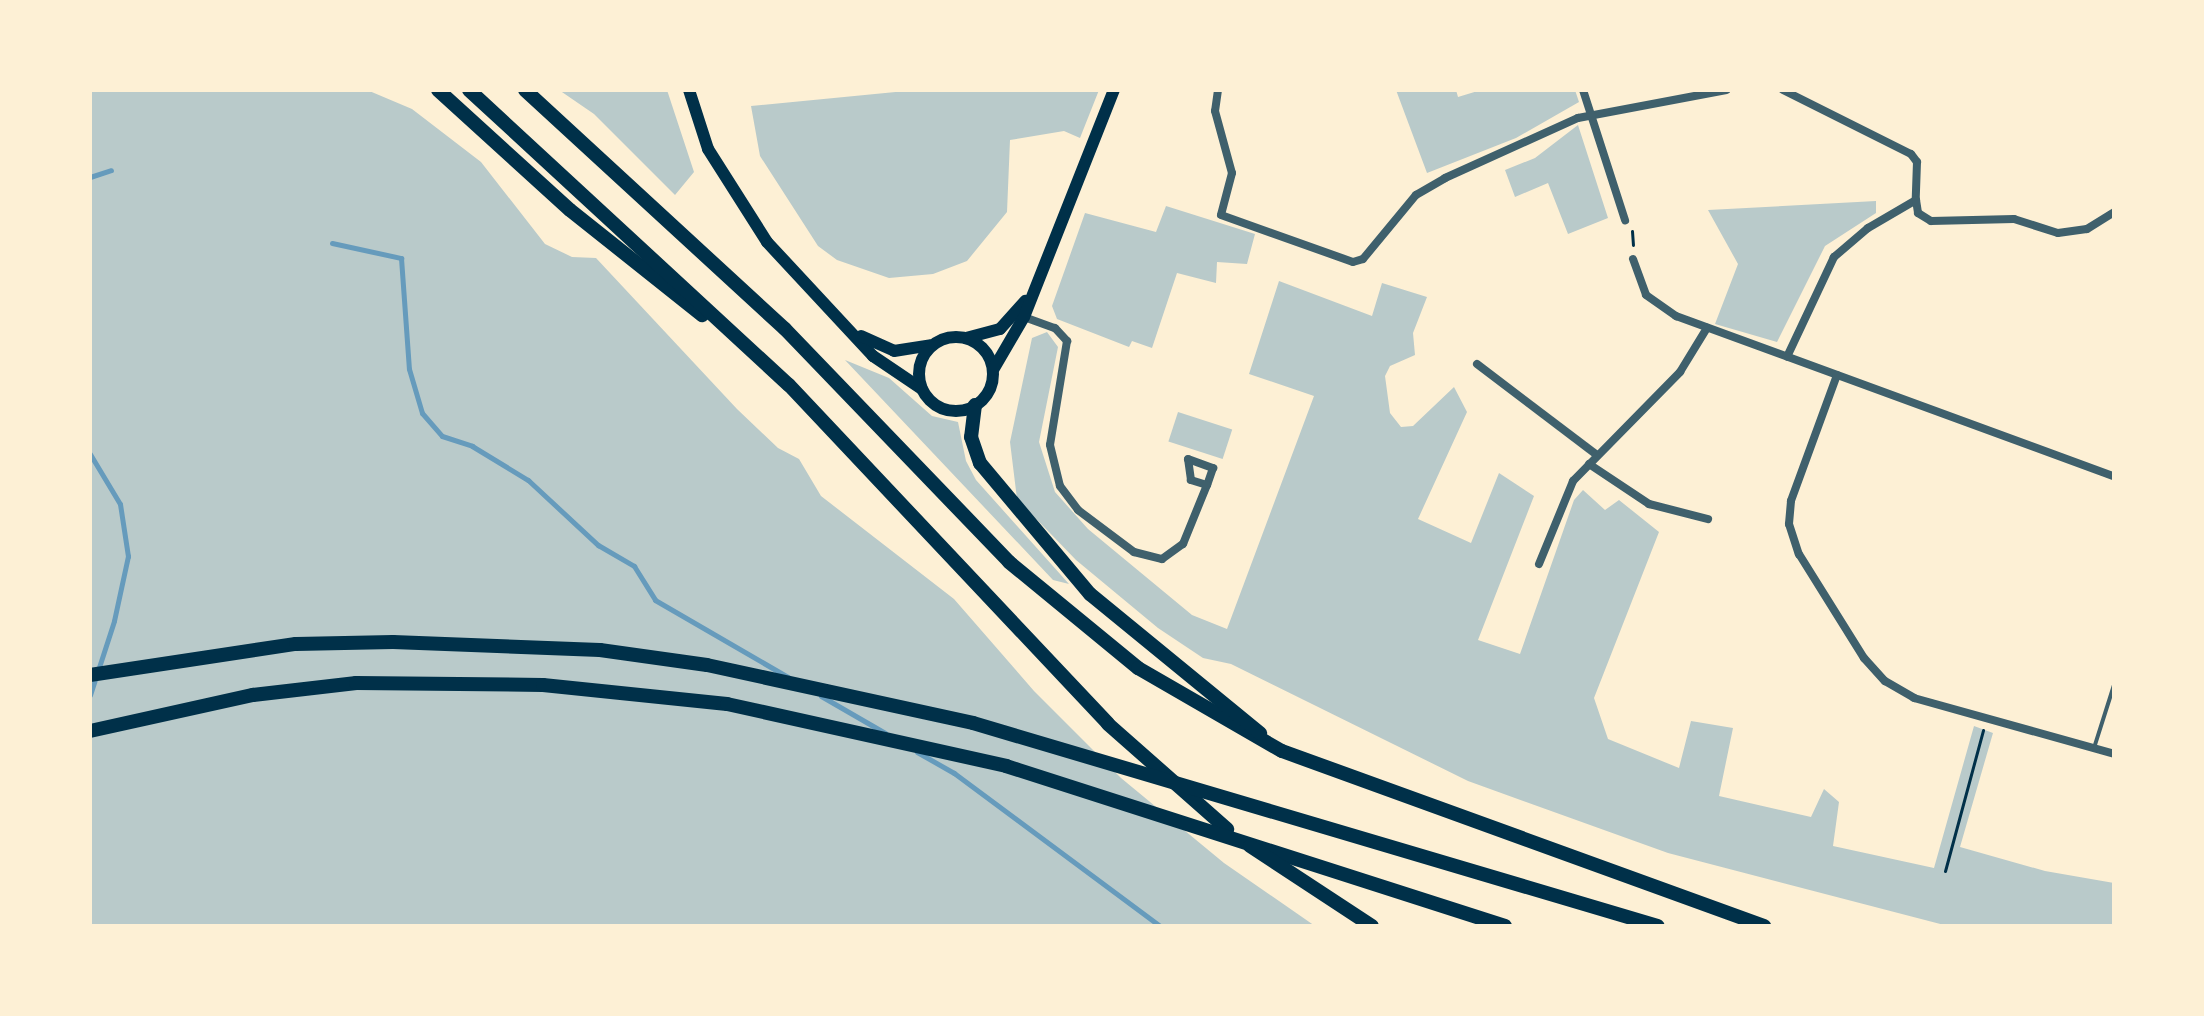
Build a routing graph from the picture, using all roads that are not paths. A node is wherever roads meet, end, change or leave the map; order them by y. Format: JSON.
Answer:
{"nodes":[{"id":1,"x":438,"y":90,"type":"edge"},
{"id":2,"x":469,"y":90,"type":"edge"},
{"id":3,"x":525,"y":90,"type":"edge"},
{"id":4,"x":689,"y":90,"type":"edge"},
{"id":5,"x":1114,"y":90,"type":"edge"},
{"id":6,"x":1218,"y":90,"type":"edge"},
{"id":7,"x":1583,"y":90,"type":"edge"},
{"id":8,"x":1726,"y":90,"type":"edge"},
{"id":9,"x":1783,"y":90,"type":"edge"},
{"id":10,"x":1590,"y":114,"type":"junction"},
{"id":11,"x":1916,"y":200,"type":"junction"},
{"id":12,"x":2114,"y":212,"type":"edge"},
{"id":13,"x":1625,"y":220,"type":"road end"},
{"id":14,"x":1633,"y":259,"type":"road end"},
{"id":15,"x":1038,"y":282,"type":"junction"},
{"id":16,"x":1024,"y":317,"type":"junction"},
{"id":17,"x":843,"y":322,"type":"junction"},
{"id":18,"x":1707,"y":328,"type":"junction"},
{"id":19,"x":966,"y":338,"type":"junction"},
{"id":20,"x":935,"y":343,"type":"junction"},
{"id":21,"x":1787,"y":357,"type":"junction"},
{"id":22,"x":1477,"y":364,"type":"dead end"},
{"id":23,"x":993,"y":370,"type":"junction"},
{"id":24,"x":1837,"y":375,"type":"junction"},
{"id":25,"x":792,"y":388,"type":"junction"},
{"id":26,"x":922,"y":389,"type":"junction"},
{"id":27,"x":975,"y":405,"type":"junction"},
{"id":28,"x":1597,"y":455,"type":"junction"},
{"id":29,"x":1589,"y":464,"type":"junction"},
{"id":30,"x":2114,"y":476,"type":"edge"},
{"id":31,"x":1207,"y":485,"type":"dead end"},
{"id":32,"x":1708,"y":519,"type":"dead end"},
{"id":33,"x":1539,"y":564,"type":"dead end"},
{"id":34,"x":90,"y":675,"type":"edge"},
{"id":35,"x":2114,"y":685,"type":"edge"},
{"id":36,"x":90,"y":731,"type":"edge"},
{"id":37,"x":2094,"y":748,"type":"junction"},
{"id":38,"x":1282,"y":751,"type":"junction"},
{"id":39,"x":2114,"y":754,"type":"edge"},
{"id":40,"x":1372,"y":926,"type":"edge"},
{"id":41,"x":1505,"y":926,"type":"edge"},
{"id":42,"x":1658,"y":926,"type":"edge"},
{"id":43,"x":1764,"y":926,"type":"edge"}],
"edges":[{"from":1,"to":25,"type":"highway"},
{"from":2,"to":25,"type":"highway"},
{"from":3,"to":38,"type":"highway"},
{"from":4,"to":17,"type":"main road"},
{"from":5,"to":15,"type":"main road"},
{"from":6,"to":10,"type":"street"},
{"from":7,"to":10,"type":"street"},
{"from":8,"to":10,"type":"street"},
{"from":9,"to":11,"type":"street"},
{"from":10,"to":13,"type":"street"},
{"from":11,"to":12,"type":"street"},
{"from":11,"to":21,"type":"street"},
{"from":14,"to":18,"type":"street"},
{"from":15,"to":16,"type":"main road"},
{"from":15,"to":19,"type":"main road"},
{"from":16,"to":23,"type":"main road"},
{"from":16,"to":31,"type":"street"},
{"from":17,"to":20,"type":"main road"},
{"from":17,"to":26,"type":"main road"},
{"from":18,"to":21,"type":"street"},
{"from":18,"to":28,"type":"street"},
{"from":19,"to":20,"type":"main road"},
{"from":19,"to":23,"type":"main road"},
{"from":20,"to":26,"type":"main road"},
{"from":21,"to":24,"type":"street"},
{"from":22,"to":28,"type":"street"},
{"from":23,"to":27,"type":"main road"},
{"from":24,"to":30,"type":"street"},
{"from":24,"to":37,"type":"street"},
{"from":25,"to":40,"type":"highway"},
{"from":26,"to":27,"type":"main road"},
{"from":27,"to":38,"type":"highway"},
{"from":28,"to":29,"type":"street"},
{"from":29,"to":32,"type":"street"},
{"from":29,"to":33,"type":"street"},
{"from":34,"to":42,"type":"highway"},
{"from":35,"to":37,"type":"lane"},
{"from":36,"to":41,"type":"highway"},
{"from":37,"to":39,"type":"street"},
{"from":38,"to":43,"type":"highway"}]}
